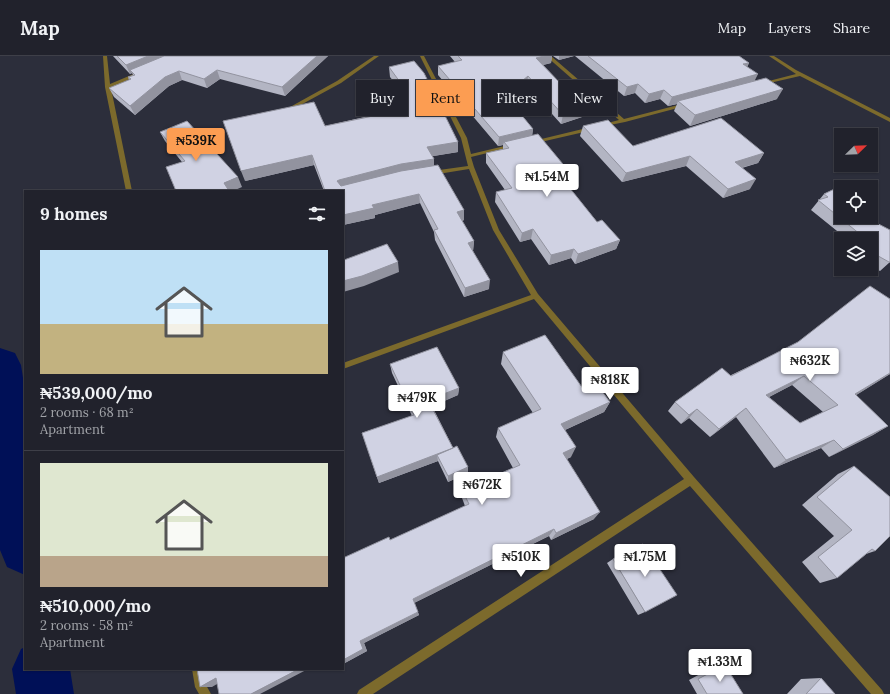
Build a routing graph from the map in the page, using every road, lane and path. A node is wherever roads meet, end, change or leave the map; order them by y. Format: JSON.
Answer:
{"nodes":[{"id":1,"x":105,"y":56,"type":"edge"},
{"id":2,"x":377,"y":56,"type":"edge"},
{"id":3,"x":422,"y":56,"type":"edge"},
{"id":4,"x":548,"y":56,"type":"edge"},
{"id":5,"x":771,"y":56,"type":"edge"},
{"id":6,"x":145,"y":72,"type":"edge"},
{"id":7,"x":801,"y":74,"type":"junction"},
{"id":8,"x":108,"y":87,"type":"junction"},
{"id":9,"x":754,"y":87,"type":"edge"},
{"id":10,"x":693,"y":103,"type":"edge"},
{"id":11,"x":293,"y":107,"type":"edge"},
{"id":12,"x":890,"y":120,"type":"edge"},
{"id":13,"x":623,"y":121,"type":"junction"},
{"id":14,"x":468,"y":156,"type":"junction"},
{"id":15,"x":470,"y":167,"type":"junction"},
{"id":16,"x":425,"y":174,"type":"edge"},
{"id":17,"x":129,"y":190,"type":"edge"},
{"id":18,"x":535,"y":296,"type":"junction"},
{"id":19,"x":344,"y":366,"type":"edge"},
{"id":20,"x":691,"y":480,"type":"junction"},
{"id":21,"x":197,"y":670,"type":"edge"},
{"id":22,"x":205,"y":694,"type":"edge"},
{"id":23,"x":363,"y":694,"type":"edge"},
{"id":24,"x":878,"y":694,"type":"edge"}],
"edges":[{"from":1,"to":8,"type":"street"},
{"from":2,"to":11,"type":"street"},
{"from":3,"to":14,"type":"street"},
{"from":4,"to":13,"type":"street"},
{"from":5,"to":7,"type":"street"},
{"from":6,"to":8,"type":"street"},
{"from":7,"to":9,"type":"street"},
{"from":7,"to":12,"type":"street"},
{"from":8,"to":17,"type":"street"},
{"from":10,"to":13,"type":"street"},
{"from":13,"to":14,"type":"street"},
{"from":14,"to":15,"type":"street"},
{"from":15,"to":16,"type":"street"},
{"from":15,"to":18,"type":"street"},
{"from":18,"to":19,"type":"street"},
{"from":18,"to":20,"type":"street"},
{"from":20,"to":23,"type":"street"},
{"from":20,"to":24,"type":"street"},
{"from":21,"to":22,"type":"street"}]}
